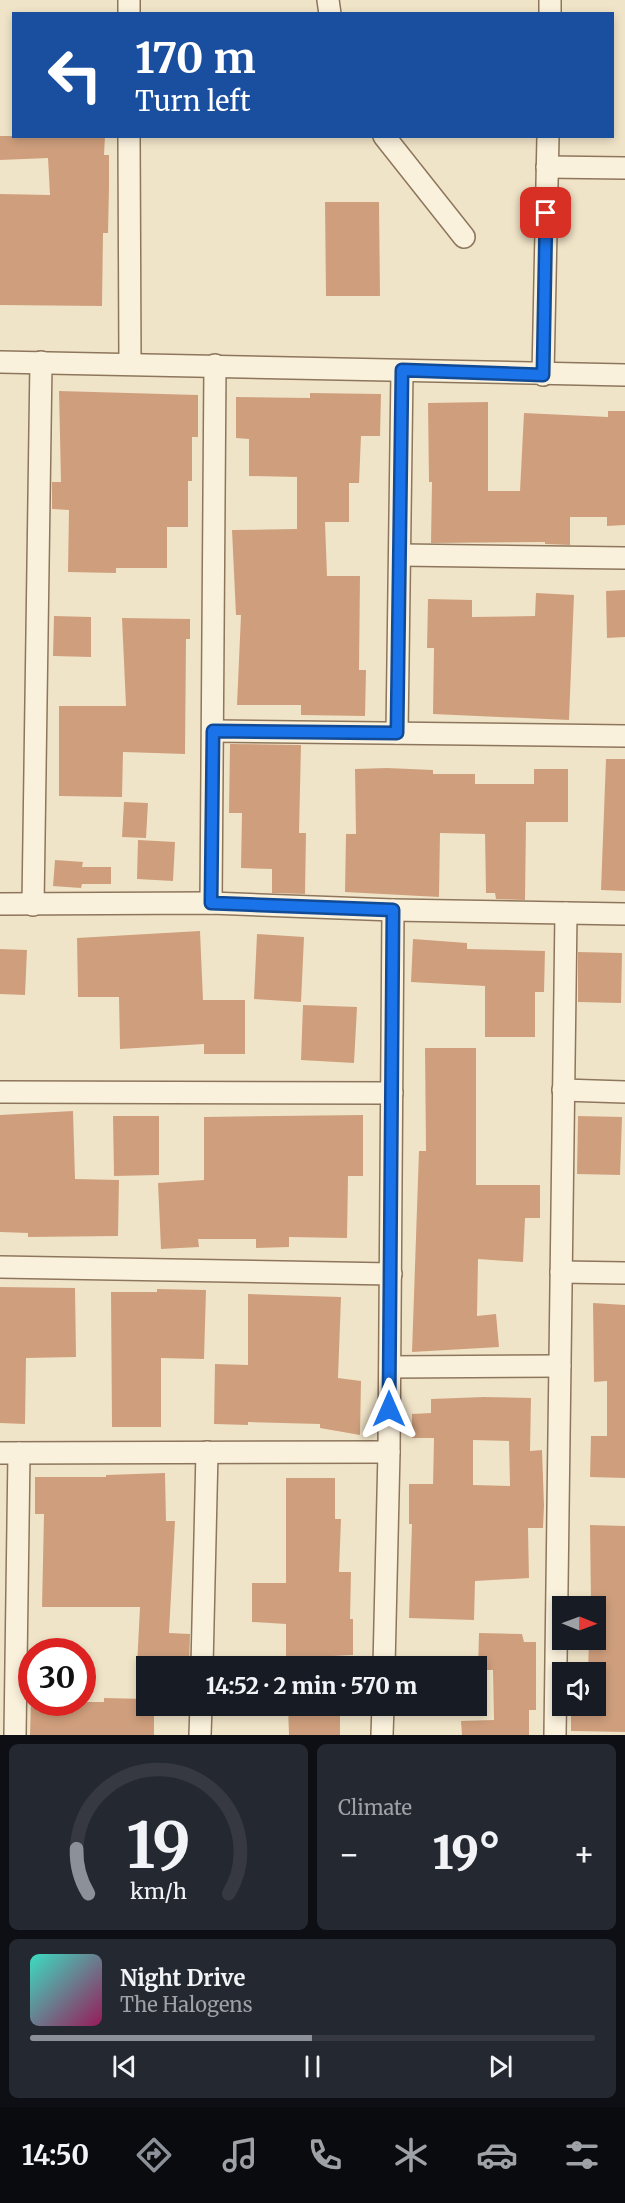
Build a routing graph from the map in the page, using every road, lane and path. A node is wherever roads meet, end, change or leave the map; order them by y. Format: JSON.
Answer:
{"nodes":[{"id":1,"x":129,"y":138,"type":"edge"},
{"id":2,"x":386,"y":138,"type":"edge"},
{"id":3,"x":548,"y":138,"type":"edge"},
{"id":4,"x":547,"y":167,"type":"junction"},
{"id":5,"x":625,"y":168,"type":"edge"},
{"id":6,"x":464,"y":237,"type":"dead end"},
{"id":7,"x":0,"y":362,"type":"edge"},
{"id":8,"x":41,"y":362,"type":"junction"},
{"id":9,"x":130,"y":363,"type":"junction"},
{"id":10,"x":215,"y":365,"type":"junction"},
{"id":11,"x":402,"y":370,"type":"junction"},
{"id":12,"x":543,"y":375,"type":"junction"},
{"id":13,"x":625,"y":375,"type":"edge"},
{"id":14,"x":401,"y":555,"type":"junction"},
{"id":15,"x":625,"y":558,"type":"edge"},
{"id":16,"x":213,"y":731,"type":"junction"},
{"id":17,"x":397,"y":733,"type":"junction"},
{"id":18,"x":625,"y":736,"type":"edge"},
{"id":19,"x":211,"y":903,"type":"junction"},
{"id":20,"x":0,"y":904,"type":"edge"},
{"id":21,"x":33,"y":905,"type":"junction"},
{"id":22,"x":393,"y":910,"type":"junction"},
{"id":23,"x":566,"y":913,"type":"junction"},
{"id":24,"x":625,"y":914,"type":"edge"},
{"id":25,"x":563,"y":1090,"type":"junction"},
{"id":26,"x":0,"y":1092,"type":"edge"},
{"id":27,"x":625,"y":1092,"type":"edge"},
{"id":28,"x":392,"y":1093,"type":"junction"},
{"id":29,"x":0,"y":1267,"type":"edge"},
{"id":30,"x":561,"y":1272,"type":"junction"},
{"id":31,"x":625,"y":1273,"type":"edge"},
{"id":32,"x":391,"y":1274,"type":"junction"},
{"id":33,"x":560,"y":1366,"type":"junction"},
{"id":34,"x":390,"y":1367,"type":"junction"},
{"id":35,"x":207,"y":1452,"type":"junction"},
{"id":36,"x":389,"y":1452,"type":"junction"},
{"id":37,"x":10,"y":1453,"type":"edge"},
{"id":38,"x":202,"y":1656,"type":"edge"},
{"id":39,"x":384,"y":1656,"type":"edge"},
{"id":40,"x":201,"y":1716,"type":"edge"},
{"id":41,"x":383,"y":1716,"type":"edge"},
{"id":42,"x":15,"y":1735,"type":"edge"},
{"id":43,"x":200,"y":1735,"type":"edge"},
{"id":44,"x":382,"y":1735,"type":"edge"},
{"id":45,"x":555,"y":1735,"type":"edge"}],
"edges":[{"from":1,"to":9,"type":"street"},
{"from":2,"to":6,"type":"street"},
{"from":3,"to":4,"type":"street"},
{"from":4,"to":5,"type":"street"},
{"from":4,"to":12,"type":"street"},
{"from":7,"to":8,"type":"street"},
{"from":8,"to":9,"type":"street"},
{"from":8,"to":21,"type":"street"},
{"from":9,"to":10,"type":"street"},
{"from":10,"to":11,"type":"street"},
{"from":10,"to":16,"type":"street"},
{"from":11,"to":12,"type":"street"},
{"from":11,"to":14,"type":"street"},
{"from":12,"to":13,"type":"street"},
{"from":14,"to":15,"type":"street"},
{"from":14,"to":17,"type":"street"},
{"from":16,"to":17,"type":"street"},
{"from":16,"to":19,"type":"street"},
{"from":17,"to":18,"type":"street"},
{"from":19,"to":21,"type":"street"},
{"from":19,"to":22,"type":"street"},
{"from":20,"to":21,"type":"street"},
{"from":22,"to":23,"type":"street"},
{"from":22,"to":28,"type":"street"},
{"from":23,"to":24,"type":"street"},
{"from":23,"to":25,"type":"street"},
{"from":25,"to":27,"type":"street"},
{"from":25,"to":30,"type":"street"},
{"from":26,"to":28,"type":"street"},
{"from":28,"to":32,"type":"street"},
{"from":29,"to":32,"type":"street"},
{"from":30,"to":31,"type":"street"},
{"from":30,"to":33,"type":"street"},
{"from":32,"to":34,"type":"street"},
{"from":33,"to":34,"type":"street"},
{"from":33,"to":45,"type":"street"},
{"from":34,"to":36,"type":"street"},
{"from":35,"to":36,"type":"street"},
{"from":35,"to":37,"type":"street"},
{"from":35,"to":38,"type":"street"},
{"from":36,"to":39,"type":"street"},
{"from":37,"to":42,"type":"street"},
{"from":40,"to":43,"type":"street"},
{"from":41,"to":44,"type":"street"}]}
